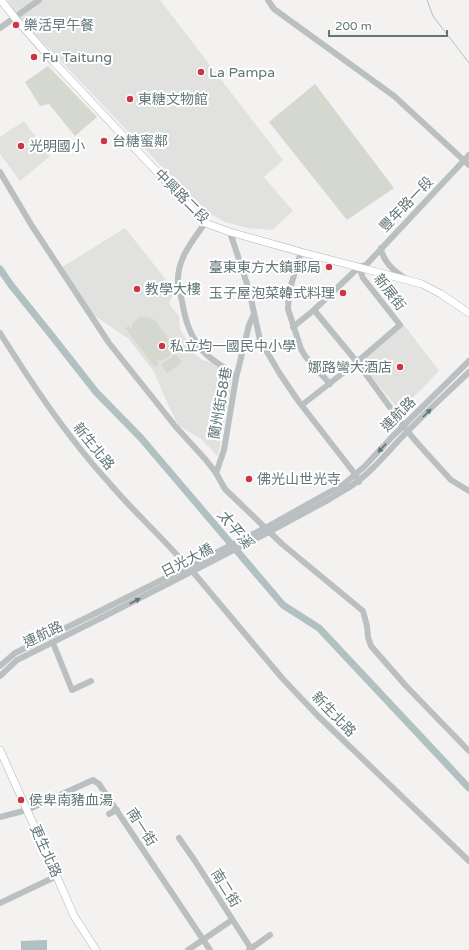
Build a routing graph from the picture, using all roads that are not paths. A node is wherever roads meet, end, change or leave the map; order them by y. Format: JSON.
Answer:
{"nodes":[{"id":1,"x":1,"y":0,"type":"edge"},
{"id":2,"x":39,"y":0,"type":"edge"},
{"id":3,"x":268,"y":0,"type":"edge"},
{"id":4,"x":15,"y":18,"type":"junction"},
{"id":5,"x":0,"y":28,"type":"edge"},
{"id":6,"x":469,"y":156,"type":"edge"},
{"id":7,"x":467,"y":163,"type":"edge"},
{"id":8,"x":0,"y":172,"type":"edge"},
{"id":9,"x":205,"y":223,"type":"junction"},
{"id":10,"x":230,"y":232,"type":"junction"},
{"id":11,"x":381,"y":248,"type":"junction"},
{"id":12,"x":301,"y":252,"type":"junction"},
{"id":13,"x":359,"y":267,"type":"junction"},
{"id":14,"x":406,"y":279,"type":"junction"},
{"id":15,"x":314,"y":310,"type":"junction"},
{"id":16,"x":469,"y":313,"type":"edge"},
{"id":17,"x":254,"y":314,"type":"junction"},
{"id":18,"x":293,"y":327,"type":"junction"},
{"id":19,"x":0,"y":333,"type":"edge"},
{"id":20,"x":469,"y":361,"type":"edge"},
{"id":21,"x":357,"y":362,"type":"junction"},
{"id":22,"x":469,"y":372,"type":"edge"},
{"id":23,"x":236,"y":378,"type":"junction"},
{"id":24,"x":330,"y":384,"type":"junction"},
{"id":25,"x":444,"y":386,"type":"junction"},
{"id":26,"x":448,"y":392,"type":"junction"},
{"id":27,"x":302,"y":405,"type":"junction"},
{"id":28,"x":404,"y":425,"type":"junction"},
{"id":29,"x":408,"y":432,"type":"junction"},
{"id":30,"x":216,"y":473,"type":"junction"},
{"id":31,"x":355,"y":474,"type":"junction"},
{"id":32,"x":358,"y":482,"type":"junction"},
{"id":33,"x":346,"y":486,"type":"junction"},
{"id":34,"x":469,"y":491,"type":"edge"},
{"id":35,"x":184,"y":562,"type":"dead end"},
{"id":36,"x":193,"y":572,"type":"dead end"},
{"id":37,"x":99,"y":616,"type":"junction"},
{"id":38,"x":53,"y":643,"type":"junction"},
{"id":39,"x":21,"y":650,"type":"junction"},
{"id":40,"x":23,"y":657,"type":"junction"},
{"id":41,"x":0,"y":666,"type":"edge"},
{"id":42,"x":0,"y":676,"type":"edge"},
{"id":43,"x":91,"y":681,"type":"dead end"},
{"id":44,"x":0,"y":750,"type":"edge"},
{"id":45,"x":469,"y":751,"type":"edge"},
{"id":46,"x":27,"y":810,"type":"junction"},
{"id":47,"x":117,"y":810,"type":"junction"},
{"id":48,"x":109,"y":814,"type":"dead end"},
{"id":49,"x":0,"y":817,"type":"edge"},
{"id":50,"x":179,"y":838,"type":"dead end"},
{"id":51,"x":469,"y":861,"type":"edge"},
{"id":52,"x":57,"y":876,"type":"junction"},
{"id":53,"x":0,"y":903,"type":"edge"},
{"id":54,"x":232,"y":920,"type":"junction"},
{"id":55,"x":270,"y":935,"type":"dead end"},
{"id":56,"x":203,"y":940,"type":"junction"},
{"id":57,"x":96,"y":950,"type":"edge"},
{"id":58,"x":188,"y":950,"type":"edge"},
{"id":59,"x":210,"y":950,"type":"edge"},
{"id":60,"x":251,"y":950,"type":"edge"}],
"edges":[{"from":1,"to":4,"type":"main road","name":"中興路二段"},
{"from":2,"to":4,"type":"street"},
{"from":3,"to":7,"type":"street"},
{"from":4,"to":5,"type":"street"},
{"from":4,"to":9,"type":"main road","name":"中興路二段"},
{"from":6,"to":7,"type":"street","name":"豐年路一段"},
{"from":7,"to":11,"type":"street","name":"豐年路一段"},
{"from":8,"to":30,"type":"street"},
{"from":9,"to":10,"type":"main road","name":"中興路二段"},
{"from":9,"to":23,"type":"street"},
{"from":10,"to":12,"type":"main road","name":"中興路二段"},
{"from":10,"to":17,"type":"street"},
{"from":11,"to":13,"type":"street","name":"豐年路一段"},
{"from":11,"to":14,"type":"street"},
{"from":12,"to":13,"type":"main road","name":"中興路二段"},
{"from":12,"to":18,"type":"street"},
{"from":13,"to":14,"type":"main road","name":"中興路二段"},
{"from":13,"to":15,"type":"street","name":"豐年路一段"},
{"from":13,"to":21,"type":"street","name":"新展街"},
{"from":14,"to":16,"type":"main road","name":"中興路二段"},
{"from":15,"to":18,"type":"street","name":"豐年路一段"},
{"from":15,"to":21,"type":"street"},
{"from":17,"to":23,"type":"street","name":"蘭州街58巷"},
{"from":17,"to":27,"type":"street"},
{"from":18,"to":24,"type":"street"},
{"from":19,"to":35,"type":"street","name":"新生北路"},
{"from":20,"to":25,"type":"street","name":"連航路"},
{"from":21,"to":24,"type":"street","name":"新展街"},
{"from":21,"to":28,"type":"street"},
{"from":22,"to":26,"type":"street","name":"連航路"},
{"from":23,"to":30,"type":"street","name":"蘭州街58巷"},
{"from":24,"to":27,"type":"street","name":"新展街"},
{"from":25,"to":26,"type":"street"},
{"from":25,"to":28,"type":"street","name":"連航路"},
{"from":29,"to":26,"type":"street","name":"連航路","one_way":true},
{"from":27,"to":31,"type":"street"},
{"from":28,"to":29,"type":"street"},
{"from":28,"to":31,"type":"street","name":"連航路","one_way":true},
{"from":29,"to":32,"type":"street","name":"連航路"},
{"from":29,"to":34,"type":"street"},
{"from":30,"to":45,"type":"street"},
{"from":31,"to":32,"type":"street"},
{"from":31,"to":33,"type":"street","name":"連航路"},
{"from":32,"to":33,"type":"street","name":"連航路"},
{"from":33,"to":37,"type":"street","name":"日光大橋","bridge":true},
{"from":36,"to":51,"type":"street","name":"新生北路"},
{"from":37,"to":38,"type":"street","name":"連航路"},
{"from":37,"to":39,"type":"street","name":"連航路"},
{"from":38,"to":40,"type":"street","name":"連航路"},
{"from":38,"to":43,"type":"street"},
{"from":39,"to":40,"type":"street"},
{"from":39,"to":41,"type":"street","name":"連航路"},
{"from":40,"to":42,"type":"street","name":"連航路"},
{"from":44,"to":46,"type":"main road","name":"更生北路"},
{"from":46,"to":47,"type":"street","name":"南一街"},
{"from":46,"to":49,"type":"street"},
{"from":46,"to":52,"type":"main road","name":"更生北路"},
{"from":47,"to":48,"type":"street"},
{"from":47,"to":56,"type":"street","name":"南一街"},
{"from":50,"to":54,"type":"street","name":"南二街"},
{"from":52,"to":53,"type":"street"},
{"from":52,"to":57,"type":"main road","name":"更生北路"},
{"from":54,"to":56,"type":"street"},
{"from":54,"to":60,"type":"street","name":"南二街"},
{"from":55,"to":60,"type":"street"},
{"from":56,"to":58,"type":"street"},
{"from":56,"to":59,"type":"street","name":"南一街"}]}
